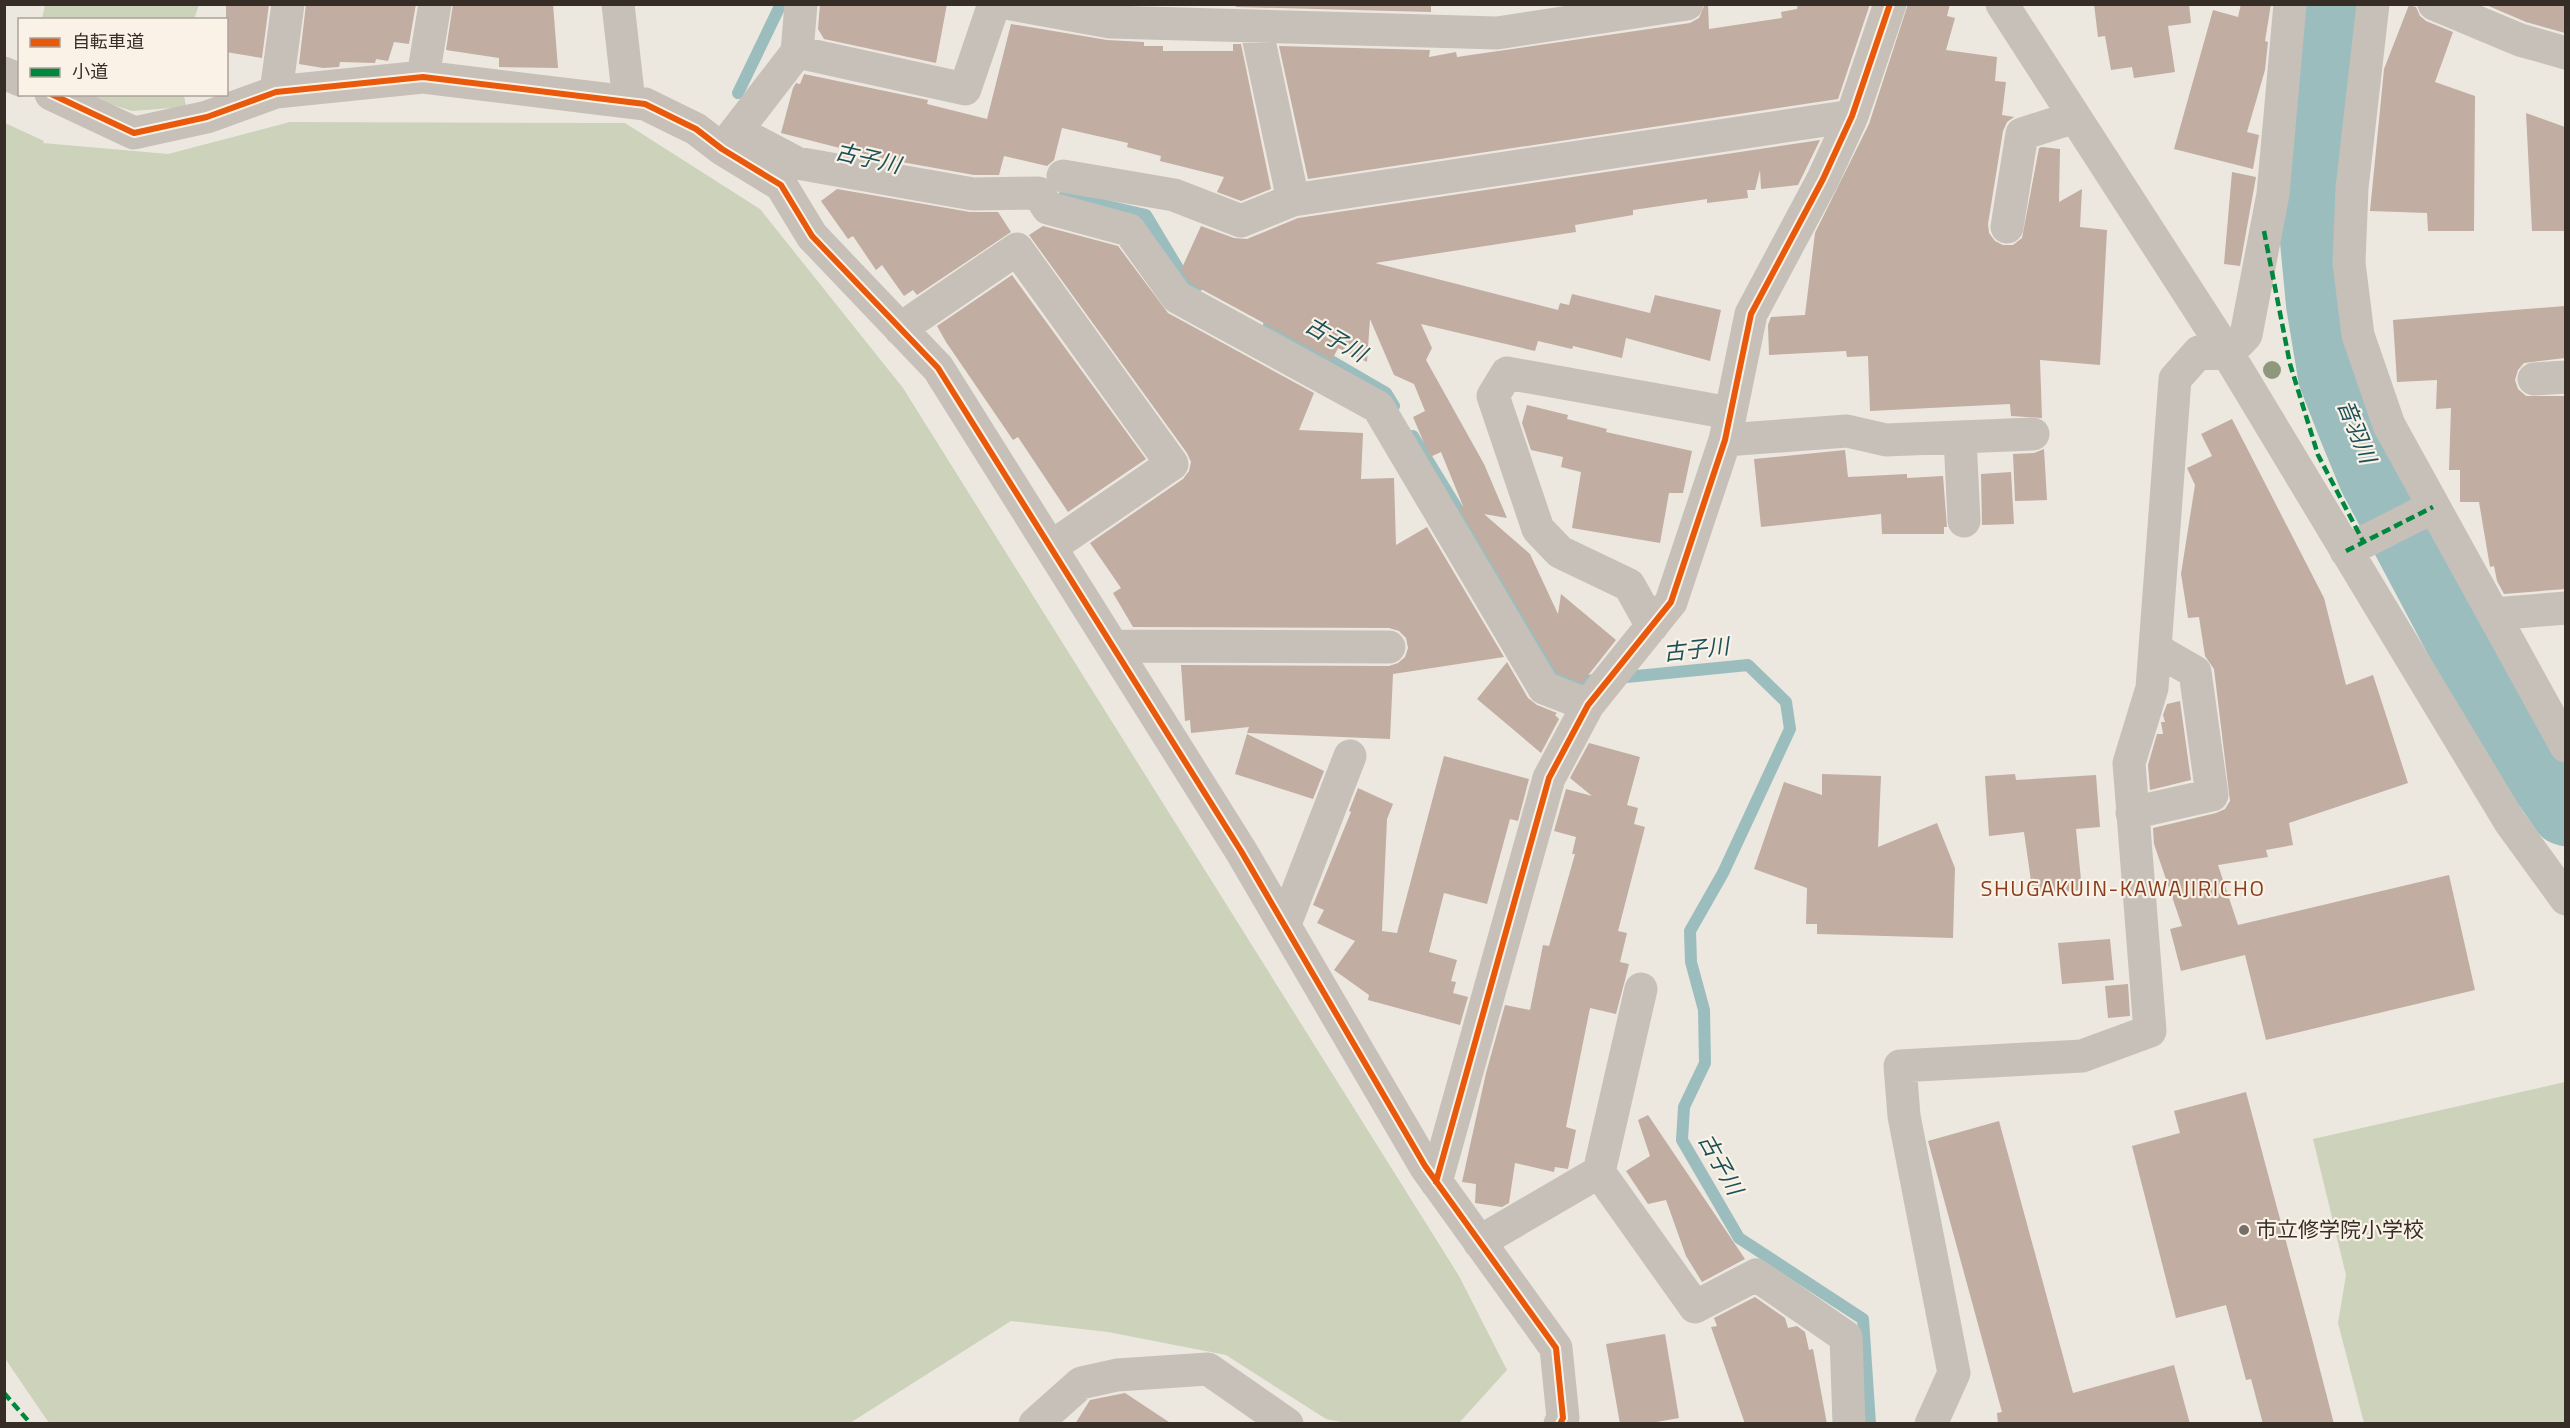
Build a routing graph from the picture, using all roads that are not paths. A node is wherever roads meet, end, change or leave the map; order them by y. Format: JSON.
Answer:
{"nodes":[{"id":1,"x":288,"y":4,"type":"edge"},
{"id":2,"x":435,"y":4,"type":"edge"},
{"id":3,"x":618,"y":4,"type":"edge"},
{"id":4,"x":801,"y":4,"type":"edge"},
{"id":5,"x":994,"y":4,"type":"edge"},
{"id":6,"x":1011,"y":4,"type":"edge"},
{"id":7,"x":1687,"y":4,"type":"edge"},
{"id":8,"x":1890,"y":4,"type":"edge"},
{"id":9,"x":2002,"y":4,"type":"edge"},
{"id":10,"x":2290,"y":4,"type":"edge"},
{"id":11,"x":2373,"y":4,"type":"edge"},
{"id":12,"x":2434,"y":4,"type":"edge"},
{"id":13,"x":1112,"y":13,"type":"edge"},
{"id":14,"x":1498,"y":19,"type":"edge"},
{"id":15,"x":1256,"y":27,"type":"junction"},
{"id":16,"x":797,"y":52,"type":"junction"},
{"id":17,"x":2565,"y":53,"type":"edge"},
{"id":18,"x":4,"y":73,"type":"edge"},
{"id":19,"x":423,"y":77,"type":"junction"},
{"id":20,"x":18,"y":79,"type":"edge"},
{"id":21,"x":276,"y":92,"type":"junction"},
{"id":22,"x":55,"y":96,"type":"edge"},
{"id":23,"x":629,"y":102,"type":"junction"},
{"id":24,"x":1852,"y":116,"type":"junction"},
{"id":25,"x":2075,"y":117,"type":"junction"},
{"id":26,"x":729,"y":140,"type":"junction"},
{"id":27,"x":1063,"y":176,"type":"dead end"},
{"id":28,"x":1293,"y":200,"type":"junction"},
{"id":29,"x":2007,"y":226,"type":"dead end"},
{"id":30,"x":900,"y":329,"type":"junction"},
{"id":31,"x":2228,"y":354,"type":"junction"},
{"id":32,"x":1727,"y":426,"type":"junction"},
{"id":33,"x":2033,"y":434,"type":"dead end"},
{"id":34,"x":1960,"y":437,"type":"junction"},
{"id":35,"x":2423,"y":513,"type":"junction"},
{"id":36,"x":1964,"y":521,"type":"dead end"},
{"id":37,"x":1051,"y":547,"type":"junction"},
{"id":38,"x":2355,"y":547,"type":"junction"},
{"id":39,"x":2565,"y":608,"type":"edge"},
{"id":40,"x":2493,"y":614,"type":"junction"},
{"id":41,"x":1652,"y":626,"type":"junction"},
{"id":42,"x":1113,"y":646,"type":"junction"},
{"id":43,"x":1389,"y":647,"type":"dead end"},
{"id":44,"x":2155,"y":649,"type":"junction"},
{"id":45,"x":1588,"y":705,"type":"junction"},
{"id":46,"x":2565,"y":746,"type":"edge"},
{"id":47,"x":1350,"y":756,"type":"dead end"},
{"id":48,"x":2133,"y":813,"type":"junction"},
{"id":49,"x":2565,"y":899,"type":"edge"},
{"id":50,"x":1285,"y":924,"type":"junction"},
{"id":51,"x":1641,"y":989,"type":"dead end"},
{"id":52,"x":1599,"y":1172,"type":"junction"},
{"id":53,"x":1436,"y":1182,"type":"junction"},
{"id":54,"x":1479,"y":1242,"type":"junction"},
{"id":55,"x":1035,"y":1424,"type":"edge"},
{"id":56,"x":1287,"y":1424,"type":"edge"},
{"id":57,"x":1560,"y":1424,"type":"edge"},
{"id":58,"x":1850,"y":1424,"type":"edge"},
{"id":59,"x":1931,"y":1424,"type":"edge"}],
"edges":[{"from":1,"to":21,"type":"street"},
{"from":2,"to":19,"type":"street"},
{"from":3,"to":23,"type":"street"},
{"from":4,"to":16,"type":"street"},
{"from":5,"to":16,"type":"street"},
{"from":6,"to":13,"type":"street"},
{"from":7,"to":14,"type":"street"},
{"from":8,"to":24,"type":"street"},
{"from":9,"to":25,"type":"street"},
{"from":10,"to":31,"type":"street"},
{"from":11,"to":35,"type":"street"},
{"from":12,"to":17,"type":"street"},
{"from":13,"to":15,"type":"street"},
{"from":14,"to":15,"type":"street"},
{"from":15,"to":28,"type":"street"},
{"from":16,"to":26,"type":"street"},
{"from":18,"to":20,"type":"street"},
{"from":19,"to":21,"type":"street"},
{"from":19,"to":23,"type":"street"},
{"from":21,"to":22,"type":"street"},
{"from":23,"to":26,"type":"street"},
{"from":24,"to":28,"type":"street"},
{"from":24,"to":32,"type":"street"},
{"from":25,"to":29,"type":"street"},
{"from":25,"to":31,"type":"street"},
{"from":26,"to":30,"type":"street"},
{"from":26,"to":45,"type":"street"},
{"from":27,"to":28,"type":"street"},
{"from":30,"to":37,"type":"street"},
{"from":30,"to":37,"type":"street"},
{"from":31,"to":38,"type":"street"},
{"from":31,"to":44,"type":"street"},
{"from":32,"to":34,"type":"street"},
{"from":32,"to":41,"type":"street"},
{"from":32,"to":41,"type":"street"},
{"from":33,"to":34,"type":"street"},
{"from":34,"to":36,"type":"street"},
{"from":35,"to":38,"type":"street"},
{"from":35,"to":40,"type":"street"},
{"from":37,"to":42,"type":"street"},
{"from":38,"to":49,"type":"street"},
{"from":39,"to":40,"type":"street"},
{"from":40,"to":46,"type":"street"},
{"from":41,"to":45,"type":"street"},
{"from":42,"to":43,"type":"street"},
{"from":42,"to":50,"type":"street"},
{"from":44,"to":48,"type":"street"},
{"from":44,"to":48,"type":"street"},
{"from":45,"to":53,"type":"street"},
{"from":47,"to":50,"type":"street"},
{"from":48,"to":59,"type":"street"},
{"from":50,"to":53,"type":"street"},
{"from":51,"to":52,"type":"street"},
{"from":52,"to":54,"type":"street"},
{"from":52,"to":58,"type":"street"},
{"from":53,"to":54,"type":"street"},
{"from":54,"to":57,"type":"street"},
{"from":55,"to":56,"type":"street"}]}
